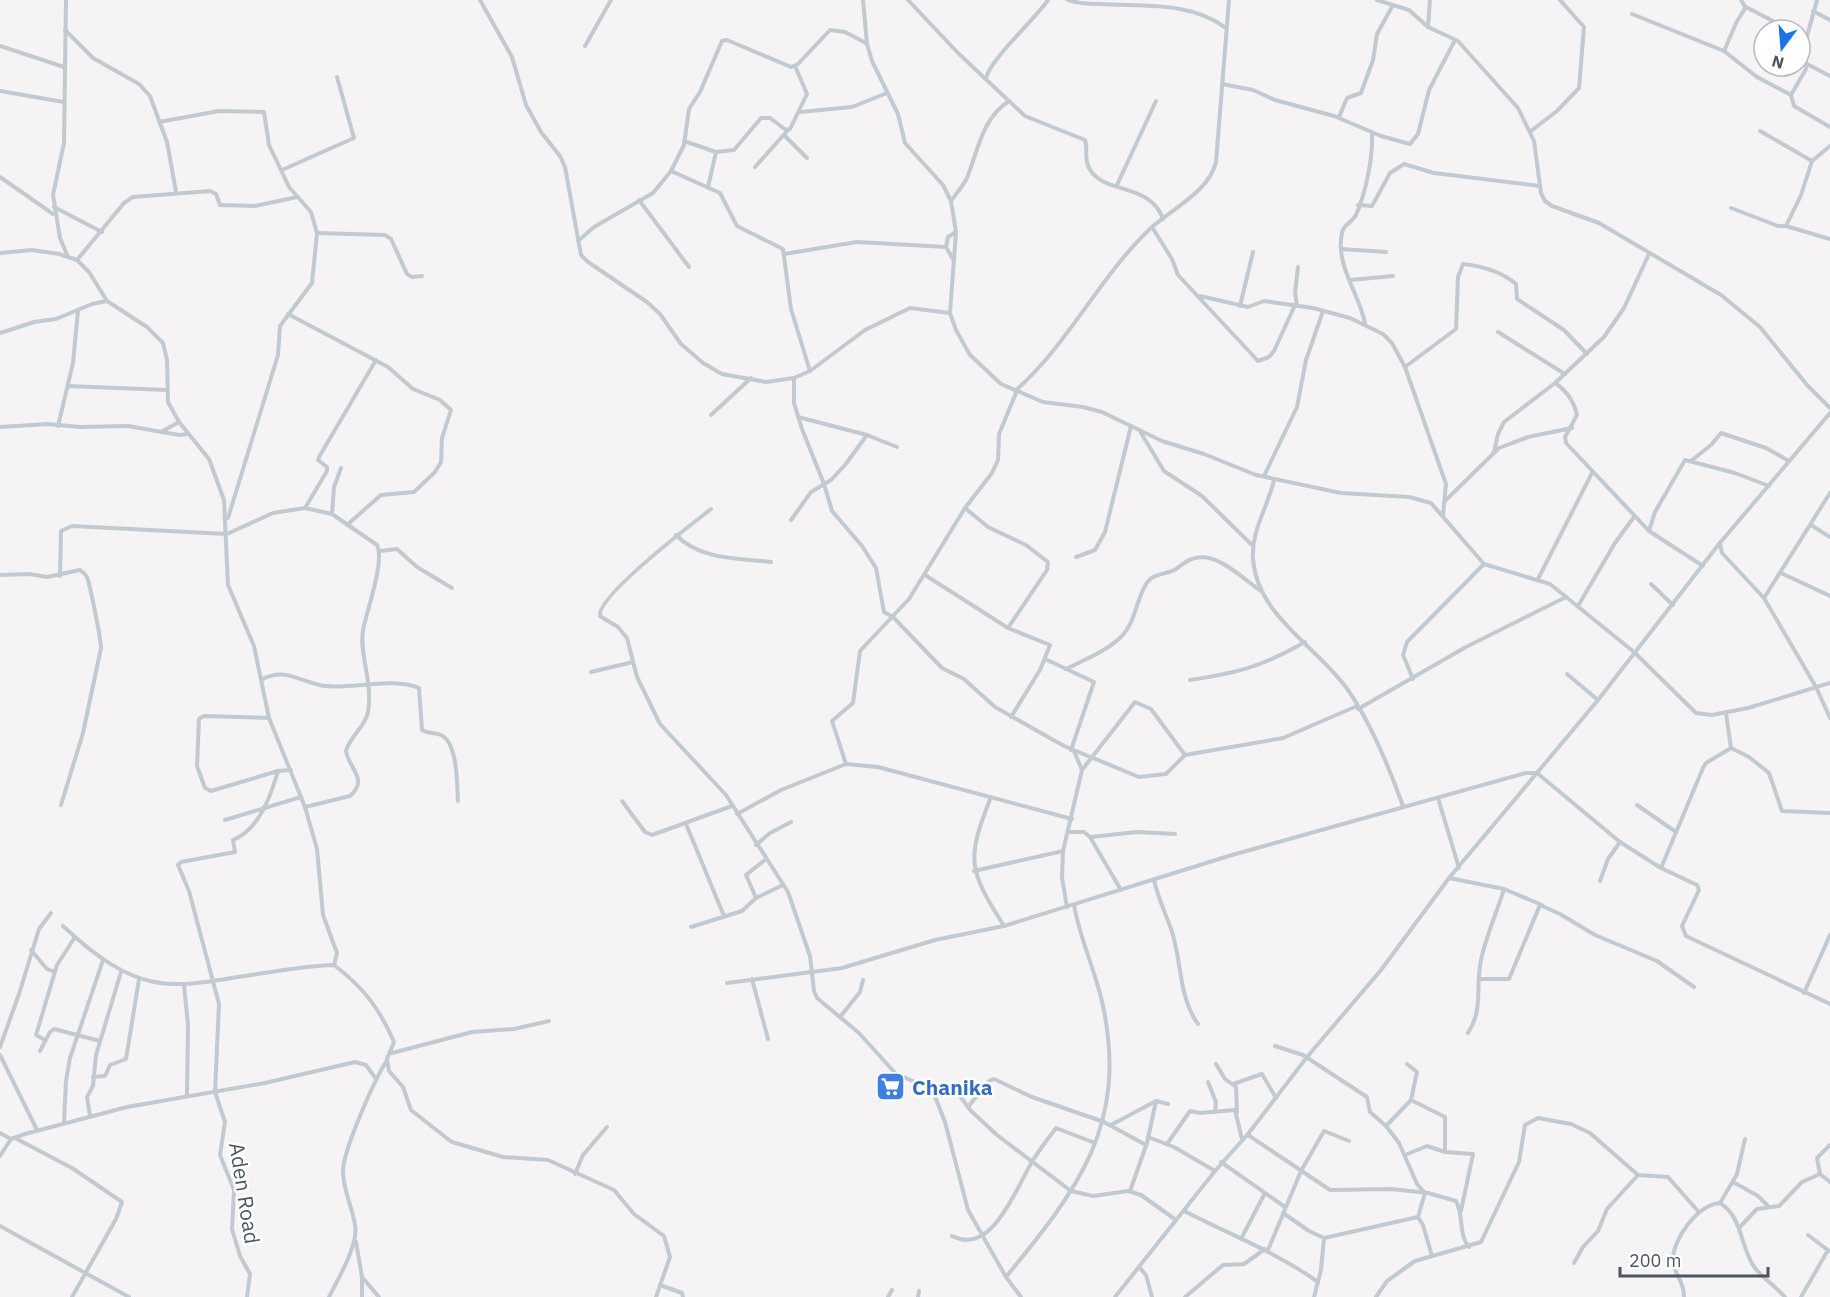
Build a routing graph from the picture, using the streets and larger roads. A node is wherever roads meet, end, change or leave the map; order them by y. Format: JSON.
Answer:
{"nodes":[{"id":1,"x":66,"y":0,"type":"edge"},
{"id":2,"x":480,"y":0,"type":"edge"},
{"id":3,"x":610,"y":0,"type":"edge"},
{"id":4,"x":863,"y":0,"type":"edge"},
{"id":5,"x":908,"y":0,"type":"edge"},
{"id":6,"x":1048,"y":0,"type":"edge"},
{"id":7,"x":1068,"y":0,"type":"edge"},
{"id":8,"x":1229,"y":0,"type":"edge"},
{"id":9,"x":1377,"y":0,"type":"edge"},
{"id":10,"x":1430,"y":0,"type":"edge"},
{"id":11,"x":1560,"y":0,"type":"edge"},
{"id":12,"x":1741,"y":0,"type":"edge"},
{"id":13,"x":1817,"y":0,"type":"edge"},
{"id":14,"x":1565,"y":2,"type":"edge"},
{"id":15,"x":1393,"y":5,"type":"junction"},
{"id":16,"x":1745,"y":7,"type":"junction"},
{"id":17,"x":1813,"y":11,"type":"junction"},
{"id":18,"x":1632,"y":14,"type":"dead end"},
{"id":19,"x":1767,"y":18,"type":"edge"},
{"id":20,"x":1811,"y":18,"type":"edge"},
{"id":21,"x":1830,"y":20,"type":"edge"},
{"id":22,"x":1428,"y":27,"type":"junction"},
{"id":23,"x":1226,"y":28,"type":"junction"},
{"id":24,"x":64,"y":29,"type":"junction"},
{"id":25,"x":1455,"y":40,"type":"junction"},
{"id":26,"x":867,"y":44,"type":"junction"},
{"id":27,"x":0,"y":46,"type":"edge"},
{"id":28,"x":585,"y":46,"type":"dead end"},
{"id":29,"x":1724,"y":51,"type":"junction"},
{"id":30,"x":795,"y":66,"type":"junction"},
{"id":31,"x":64,"y":67,"type":"junction"},
{"id":32,"x":1812,"y":67,"type":"edge"},
{"id":33,"x":1830,"y":76,"type":"edge"},
{"id":34,"x":337,"y":77,"type":"dead end"},
{"id":35,"x":986,"y":78,"type":"junction"},
{"id":36,"x":1802,"y":78,"type":"edge"},
{"id":37,"x":1222,"y":84,"type":"junction"},
{"id":38,"x":0,"y":90,"type":"edge"},
{"id":39,"x":887,"y":93,"type":"junction"},
{"id":40,"x":1791,"y":96,"type":"junction"},
{"id":41,"x":1009,"y":101,"type":"junction"},
{"id":42,"x":1156,"y":101,"type":"dead end"},
{"id":43,"x":64,"y":102,"type":"junction"},
{"id":44,"x":800,"y":112,"type":"junction"},
{"id":45,"x":1339,"y":118,"type":"junction"},
{"id":46,"x":159,"y":122,"type":"junction"},
{"id":47,"x":1830,"y":127,"type":"edge"},
{"id":48,"x":788,"y":130,"type":"junction"},
{"id":49,"x":1531,"y":131,"type":"junction"},
{"id":50,"x":1760,"y":131,"type":"dead end"},
{"id":51,"x":1372,"y":133,"type":"junction"},
{"id":52,"x":784,"y":135,"type":"junction"},
{"id":53,"x":684,"y":141,"type":"junction"},
{"id":54,"x":1829,"y":149,"type":"edge"},
{"id":55,"x":716,"y":152,"type":"junction"},
{"id":56,"x":807,"y":158,"type":"dead end"},
{"id":57,"x":1812,"y":161,"type":"junction"},
{"id":58,"x":755,"y":168,"type":"dead end"},
{"id":59,"x":282,"y":170,"type":"junction"},
{"id":60,"x":671,"y":171,"type":"junction"},
{"id":61,"x":0,"y":177,"type":"edge"},
{"id":62,"x":1117,"y":185,"type":"junction"},
{"id":63,"x":1540,"y":186,"type":"junction"},
{"id":64,"x":708,"y":188,"type":"junction"},
{"id":65,"x":176,"y":192,"type":"junction"},
{"id":66,"x":297,"y":196,"type":"junction"},
{"id":67,"x":639,"y":200,"type":"junction"},
{"id":68,"x":951,"y":201,"type":"junction"},
{"id":69,"x":1358,"y":205,"type":"junction"},
{"id":70,"x":54,"y":207,"type":"junction"},
{"id":71,"x":1731,"y":208,"type":"dead end"},
{"id":72,"x":54,"y":214,"type":"junction"},
{"id":73,"x":1163,"y":219,"type":"junction"},
{"id":74,"x":1786,"y":226,"type":"junction"},
{"id":75,"x":1152,"y":227,"type":"junction"},
{"id":76,"x":102,"y":232,"type":"junction"},
{"id":77,"x":956,"y":232,"type":"junction"},
{"id":78,"x":317,"y":233,"type":"junction"},
{"id":79,"x":1830,"y":239,"type":"edge"},
{"id":80,"x":578,"y":241,"type":"junction"},
{"id":81,"x":946,"y":247,"type":"junction"},
{"id":82,"x":1341,"y":249,"type":"junction"},
{"id":83,"x":1253,"y":252,"type":"dead end"},
{"id":84,"x":1386,"y":252,"type":"dead end"},
{"id":85,"x":0,"y":253,"type":"edge"},
{"id":86,"x":784,"y":254,"type":"junction"},
{"id":87,"x":1649,"y":254,"type":"junction"},
{"id":88,"x":68,"y":257,"type":"junction"},
{"id":89,"x":76,"y":260,"type":"junction"},
{"id":90,"x":954,"y":261,"type":"junction"},
{"id":91,"x":689,"y":267,"type":"dead end"},
{"id":92,"x":1298,"y":267,"type":"dead end"},
{"id":93,"x":422,"y":276,"type":"dead end"},
{"id":94,"x":1393,"y":276,"type":"dead end"},
{"id":95,"x":1350,"y":280,"type":"junction"},
{"id":96,"x":1200,"y":296,"type":"junction"},
{"id":97,"x":107,"y":301,"type":"junction"},
{"id":98,"x":1296,"y":305,"type":"junction"},
{"id":99,"x":1240,"y":306,"type":"junction"},
{"id":100,"x":78,"y":310,"type":"junction"},
{"id":101,"x":1323,"y":311,"type":"junction"},
{"id":102,"x":950,"y":313,"type":"junction"},
{"id":103,"x":288,"y":314,"type":"junction"},
{"id":104,"x":1365,"y":324,"type":"junction"},
{"id":105,"x":1498,"y":332,"type":"dead end"},
{"id":106,"x":0,"y":333,"type":"edge"},
{"id":107,"x":1587,"y":354,"type":"junction"},
{"id":108,"x":376,"y":360,"type":"junction"},
{"id":109,"x":1405,"y":368,"type":"junction"},
{"id":110,"x":810,"y":371,"type":"junction"},
{"id":111,"x":1565,"y":374,"type":"junction"},
{"id":112,"x":751,"y":378,"type":"junction"},
{"id":113,"x":794,"y":378,"type":"junction"},
{"id":114,"x":1555,"y":383,"type":"junction"},
{"id":115,"x":68,"y":387,"type":"junction"},
{"id":116,"x":167,"y":390,"type":"junction"},
{"id":117,"x":1015,"y":392,"type":"junction"},
{"id":118,"x":1830,"y":411,"type":"edge"},
{"id":119,"x":711,"y":415,"type":"dead end"},
{"id":120,"x":798,"y":417,"type":"junction"},
{"id":121,"x":179,"y":422,"type":"junction"},
{"id":122,"x":58,"y":426,"type":"junction"},
{"id":123,"x":1131,"y":426,"type":"junction"},
{"id":124,"x":0,"y":427,"type":"edge"},
{"id":125,"x":1572,"y":428,"type":"junction"},
{"id":126,"x":1140,"y":431,"type":"junction"},
{"id":127,"x":161,"y":432,"type":"junction"},
{"id":128,"x":189,"y":434,"type":"junction"},
{"id":129,"x":867,"y":435,"type":"junction"},
{"id":130,"x":897,"y":447,"type":"dead end"},
{"id":131,"x":1494,"y":452,"type":"junction"},
{"id":132,"x":1790,"y":460,"type":"junction"},
{"id":133,"x":1690,"y":461,"type":"junction"},
{"id":134,"x":341,"y":468,"type":"dead end"},
{"id":135,"x":1592,"y":473,"type":"junction"},
{"id":136,"x":1264,"y":476,"type":"junction"},
{"id":137,"x":1274,"y":480,"type":"junction"},
{"id":138,"x":824,"y":484,"type":"junction"},
{"id":139,"x":1769,"y":486,"type":"junction"},
{"id":140,"x":1830,"y":493,"type":"edge"},
{"id":141,"x":1446,"y":501,"type":"junction"},
{"id":142,"x":305,"y":508,"type":"junction"},
{"id":143,"x":965,"y":508,"type":"junction"},
{"id":144,"x":711,"y":509,"type":"dead end"},
{"id":145,"x":332,"y":514,"type":"junction"},
{"id":146,"x":1443,"y":516,"type":"junction"},
{"id":147,"x":1634,"y":517,"type":"junction"},
{"id":148,"x":791,"y":520,"type":"dead end"},
{"id":149,"x":227,"y":522,"type":"junction"},
{"id":150,"x":347,"y":525,"type":"junction"},
{"id":151,"x":1810,"y":525,"type":"junction"},
{"id":152,"x":1649,"y":531,"type":"junction"},
{"id":153,"x":227,"y":534,"type":"junction"},
{"id":154,"x":676,"y":535,"type":"junction"},
{"id":155,"x":1830,"y":537,"type":"edge"},
{"id":156,"x":1719,"y":543,"type":"junction"},
{"id":157,"x":1253,"y":545,"type":"junction"},
{"id":158,"x":380,"y":551,"type":"junction"},
{"id":159,"x":1076,"y":557,"type":"dead end"},
{"id":160,"x":771,"y":562,"type":"dead end"},
{"id":161,"x":1484,"y":564,"type":"junction"},
{"id":162,"x":1703,"y":566,"type":"junction"},
{"id":163,"x":1780,"y":573,"type":"junction"},
{"id":164,"x":0,"y":575,"type":"edge"},
{"id":165,"x":925,"y":575,"type":"junction"},
{"id":166,"x":60,"y":576,"type":"junction"},
{"id":167,"x":1538,"y":579,"type":"junction"},
{"id":168,"x":1652,"y":584,"type":"dead end"},
{"id":169,"x":452,"y":588,"type":"dead end"},
{"id":170,"x":1261,"y":591,"type":"junction"},
{"id":171,"x":1830,"y":596,"type":"edge"},
{"id":172,"x":1566,"y":597,"type":"junction"},
{"id":173,"x":1764,"y":598,"type":"junction"},
{"id":174,"x":1672,"y":605,"type":"junction"},
{"id":175,"x":1578,"y":606,"type":"junction"},
{"id":176,"x":893,"y":618,"type":"junction"},
{"id":177,"x":1008,"y":627,"type":"junction"},
{"id":178,"x":1305,"y":642,"type":"junction"},
{"id":179,"x":1634,"y":652,"type":"junction"},
{"id":180,"x":1046,"y":659,"type":"junction"},
{"id":181,"x":633,"y":662,"type":"junction"},
{"id":182,"x":1066,"y":669,"type":"junction"},
{"id":183,"x":591,"y":672,"type":"dead end"},
{"id":184,"x":1567,"y":674,"type":"dead end"},
{"id":185,"x":263,"y":679,"type":"junction"},
{"id":186,"x":1413,"y":679,"type":"junction"},
{"id":187,"x":1190,"y":680,"type":"dead end"},
{"id":188,"x":1830,"y":683,"type":"edge"},
{"id":189,"x":370,"y":685,"type":"junction"},
{"id":190,"x":1816,"y":687,"type":"junction"},
{"id":191,"x":1598,"y":700,"type":"junction"},
{"id":192,"x":1358,"y":708,"type":"junction"},
{"id":193,"x":1726,"y":712,"type":"junction"},
{"id":194,"x":1011,"y":717,"type":"junction"},
{"id":195,"x":269,"y":718,"type":"junction"},
{"id":196,"x":1830,"y":718,"type":"edge"},
{"id":197,"x":1731,"y":748,"type":"junction"},
{"id":198,"x":1073,"y":750,"type":"junction"},
{"id":199,"x":1185,"y":755,"type":"junction"},
{"id":200,"x":1091,"y":758,"type":"junction"},
{"id":201,"x":846,"y":764,"type":"junction"},
{"id":202,"x":291,"y":770,"type":"junction"},
{"id":203,"x":1082,"y":770,"type":"junction"},
{"id":204,"x":278,"y":771,"type":"junction"},
{"id":205,"x":1537,"y":773,"type":"junction"},
{"id":206,"x":301,"y":797,"type":"junction"},
{"id":207,"x":991,"y":797,"type":"junction"},
{"id":208,"x":1438,"y":798,"type":"junction"},
{"id":209,"x":458,"y":801,"type":"dead end"},
{"id":210,"x":622,"y":801,"type":"dead end"},
{"id":211,"x":61,"y":805,"type":"dead end"},
{"id":212,"x":1638,"y":805,"type":"dead end"},
{"id":213,"x":266,"y":806,"type":"junction"},
{"id":214,"x":732,"y":806,"type":"junction"},
{"id":215,"x":1403,"y":806,"type":"junction"},
{"id":216,"x":305,"y":807,"type":"junction"},
{"id":217,"x":1830,"y":813,"type":"edge"},
{"id":218,"x":737,"y":814,"type":"junction"},
{"id":219,"x":1072,"y":819,"type":"junction"},
{"id":220,"x":225,"y":820,"type":"dead end"},
{"id":221,"x":790,"y":822,"type":"dead end"},
{"id":222,"x":686,"y":824,"type":"junction"},
{"id":223,"x":1069,"y":832,"type":"junction"},
{"id":224,"x":1676,"y":832,"type":"junction"},
{"id":225,"x":1175,"y":834,"type":"dead end"},
{"id":226,"x":1090,"y":837,"type":"junction"},
{"id":227,"x":1620,"y":842,"type":"junction"},
{"id":228,"x":756,"y":845,"type":"junction"},
{"id":229,"x":1063,"y":850,"type":"junction"},
{"id":230,"x":766,"y":859,"type":"junction"},
{"id":231,"x":1459,"y":868,"type":"junction"},
{"id":232,"x":1661,"y":868,"type":"junction"},
{"id":233,"x":974,"y":871,"type":"junction"},
{"id":234,"x":1449,"y":878,"type":"junction"},
{"id":235,"x":1154,"y":880,"type":"junction"},
{"id":236,"x":1600,"y":880,"type":"dead end"},
{"id":237,"x":783,"y":885,"type":"junction"},
{"id":238,"x":1504,"y":889,"type":"junction"},
{"id":239,"x":1121,"y":890,"type":"junction"},
{"id":240,"x":756,"y":898,"type":"junction"},
{"id":241,"x":1074,"y":905,"type":"junction"},
{"id":242,"x":1543,"y":905,"type":"junction"},
{"id":243,"x":1067,"y":907,"type":"junction"},
{"id":244,"x":51,"y":913,"type":"dead end"},
{"id":245,"x":724,"y":916,"type":"junction"},
{"id":246,"x":63,"y":926,"type":"dead end"},
{"id":247,"x":1004,"y":926,"type":"junction"},
{"id":248,"x":691,"y":927,"type":"dead end"},
{"id":249,"x":1830,"y":935,"type":"edge"},
{"id":250,"x":75,"y":937,"type":"junction"},
{"id":251,"x":31,"y":950,"type":"junction"},
{"id":252,"x":103,"y":960,"type":"junction"},
{"id":253,"x":334,"y":965,"type":"junction"},
{"id":254,"x":55,"y":972,"type":"junction"},
{"id":255,"x":121,"y":972,"type":"junction"},
{"id":256,"x":812,"y":972,"type":"junction"},
{"id":257,"x":139,"y":979,"type":"junction"},
{"id":258,"x":752,"y":979,"type":"junction"},
{"id":259,"x":1479,"y":979,"type":"junction"},
{"id":260,"x":863,"y":980,"type":"dead end"},
{"id":261,"x":213,"y":982,"type":"junction"},
{"id":262,"x":727,"y":983,"type":"dead end"},
{"id":263,"x":183,"y":985,"type":"junction"},
{"id":264,"x":1694,"y":987,"type":"dead end"},
{"id":265,"x":1804,"y":993,"type":"junction"},
{"id":266,"x":1830,"y":1004,"type":"edge"},
{"id":267,"x":840,"y":1017,"type":"junction"},
{"id":268,"x":549,"y":1021,"type":"dead end"},
{"id":269,"x":1198,"y":1024,"type":"dead end"},
{"id":270,"x":1468,"y":1033,"type":"dead end"},
{"id":271,"x":77,"y":1035,"type":"junction"},
{"id":272,"x":2,"y":1038,"type":"edge"},
{"id":273,"x":768,"y":1038,"type":"dead end"},
{"id":274,"x":45,"y":1040,"type":"junction"},
{"id":275,"x":100,"y":1041,"type":"junction"},
{"id":276,"x":1275,"y":1046,"type":"dead end"},
{"id":277,"x":0,"y":1047,"type":"edge"},
{"id":278,"x":40,"y":1051,"type":"dead end"},
{"id":279,"x":392,"y":1053,"type":"junction"},
{"id":280,"x":0,"y":1055,"type":"edge"},
{"id":281,"x":1307,"y":1058,"type":"junction"},
{"id":282,"x":387,"y":1059,"type":"junction"},
{"id":283,"x":1216,"y":1064,"type":"dead end"},
{"id":284,"x":1407,"y":1064,"type":"dead end"},
{"id":285,"x":93,"y":1077,"type":"junction"},
{"id":286,"x":376,"y":1079,"type":"junction"},
{"id":287,"x":1208,"y":1082,"type":"dead end"},
{"id":288,"x":1233,"y":1084,"type":"junction"},
{"id":289,"x":932,"y":1089,"type":"junction"},
{"id":290,"x":215,"y":1092,"type":"junction"},
{"id":291,"x":187,"y":1096,"type":"junction"},
{"id":292,"x":1276,"y":1098,"type":"junction"},
{"id":293,"x":1411,"y":1100,"type":"junction"},
{"id":294,"x":1156,"y":1101,"type":"junction"},
{"id":295,"x":1168,"y":1104,"type":"dead end"},
{"id":296,"x":968,"y":1107,"type":"junction"},
{"id":297,"x":1215,"y":1112,"type":"junction"},
{"id":298,"x":1237,"y":1112,"type":"junction"},
{"id":299,"x":90,"y":1116,"type":"junction"},
{"id":300,"x":64,"y":1122,"type":"junction"},
{"id":301,"x":1104,"y":1122,"type":"junction"},
{"id":302,"x":1110,"y":1125,"type":"junction"},
{"id":303,"x":1386,"y":1126,"type":"junction"},
{"id":304,"x":607,"y":1127,"type":"dead end"},
{"id":305,"x":37,"y":1130,"type":"junction"},
{"id":306,"x":0,"y":1133,"type":"edge"},
{"id":307,"x":1248,"y":1134,"type":"junction"},
{"id":308,"x":1148,"y":1137,"type":"junction"},
{"id":309,"x":13,"y":1138,"type":"junction"},
{"id":310,"x":1745,"y":1138,"type":"dead end"},
{"id":311,"x":1242,"y":1140,"type":"junction"},
{"id":312,"x":1349,"y":1141,"type":"dead end"},
{"id":313,"x":1095,"y":1143,"type":"junction"},
{"id":314,"x":1167,"y":1144,"type":"junction"},
{"id":315,"x":1146,"y":1145,"type":"junction"},
{"id":316,"x":1830,"y":1145,"type":"edge"},
{"id":317,"x":1445,"y":1152,"type":"junction"},
{"id":318,"x":1405,"y":1155,"type":"junction"},
{"id":319,"x":0,"y":1156,"type":"edge"},
{"id":320,"x":1032,"y":1161,"type":"junction"},
{"id":321,"x":1221,"y":1162,"type":"junction"},
{"id":322,"x":1215,"y":1171,"type":"junction"},
{"id":323,"x":1301,"y":1171,"type":"junction"},
{"id":324,"x":575,"y":1174,"type":"junction"},
{"id":325,"x":1820,"y":1174,"type":"junction"},
{"id":326,"x":1638,"y":1175,"type":"junction"},
{"id":327,"x":1732,"y":1182,"type":"junction"},
{"id":328,"x":1830,"y":1182,"type":"edge"},
{"id":329,"x":1071,"y":1191,"type":"junction"},
{"id":330,"x":1130,"y":1191,"type":"junction"},
{"id":331,"x":1265,"y":1192,"type":"junction"},
{"id":332,"x":1425,"y":1193,"type":"junction"},
{"id":333,"x":1719,"y":1203,"type":"junction"},
{"id":334,"x":1769,"y":1206,"type":"junction"},
{"id":335,"x":1285,"y":1207,"type":"junction"},
{"id":336,"x":1184,"y":1211,"type":"junction"},
{"id":337,"x":1461,"y":1211,"type":"junction"},
{"id":338,"x":1698,"y":1211,"type":"junction"},
{"id":339,"x":1283,"y":1213,"type":"junction"},
{"id":340,"x":1418,"y":1217,"type":"junction"},
{"id":341,"x":1176,"y":1220,"type":"junction"},
{"id":342,"x":0,"y":1226,"type":"edge"},
{"id":343,"x":1739,"y":1228,"type":"junction"},
{"id":344,"x":1808,"y":1235,"type":"dead end"},
{"id":345,"x":952,"y":1236,"type":"dead end"},
{"id":346,"x":983,"y":1236,"type":"junction"},
{"id":347,"x":1324,"y":1238,"type":"junction"},
{"id":348,"x":1241,"y":1239,"type":"junction"},
{"id":349,"x":356,"y":1241,"type":"junction"},
{"id":350,"x":1469,"y":1247,"type":"junction"},
{"id":351,"x":1267,"y":1250,"type":"junction"},
{"id":352,"x":1829,"y":1251,"type":"edge"},
{"id":353,"x":1432,"y":1256,"type":"junction"},
{"id":354,"x":1575,"y":1263,"type":"dead end"},
{"id":355,"x":1140,"y":1268,"type":"junction"},
{"id":356,"x":86,"y":1273,"type":"junction"},
{"id":357,"x":1006,"y":1276,"type":"junction"},
{"id":358,"x":362,"y":1277,"type":"junction"},
{"id":359,"x":1317,"y":1282,"type":"junction"},
{"id":360,"x":660,"y":1285,"type":"junction"},
{"id":361,"x":892,"y":1290,"type":"dead end"},
{"id":362,"x":72,"y":1297,"type":"edge"},
{"id":363,"x":129,"y":1297,"type":"edge"},
{"id":364,"x":247,"y":1297,"type":"edge"},
{"id":365,"x":329,"y":1297,"type":"edge"},
{"id":366,"x":362,"y":1297,"type":"edge"},
{"id":367,"x":379,"y":1297,"type":"edge"},
{"id":368,"x":656,"y":1297,"type":"edge"},
{"id":369,"x":683,"y":1297,"type":"edge"},
{"id":370,"x":888,"y":1297,"type":"edge"},
{"id":371,"x":1021,"y":1297,"type":"edge"},
{"id":372,"x":1114,"y":1297,"type":"edge"},
{"id":373,"x":1152,"y":1297,"type":"edge"},
{"id":374,"x":1185,"y":1297,"type":"edge"},
{"id":375,"x":1314,"y":1297,"type":"edge"},
{"id":376,"x":1376,"y":1297,"type":"edge"},
{"id":377,"x":1684,"y":1297,"type":"edge"},
{"id":378,"x":1785,"y":1297,"type":"edge"},
{"id":379,"x":1801,"y":1297,"type":"edge"}],
"edges":[{"from":1,"to":24,"type":"street"},
{"from":2,"to":80,"type":"street"},
{"from":3,"to":28,"type":"street"},
{"from":4,"to":26,"type":"street"},
{"from":5,"to":35,"type":"street"},
{"from":6,"to":35,"type":"street"},
{"from":7,"to":23,"type":"street"},
{"from":8,"to":23,"type":"street"},
{"from":9,"to":15,"type":"street"},
{"from":10,"to":22,"type":"street"},
{"from":11,"to":14,"type":"street"},
{"from":12,"to":16,"type":"street"},
{"from":13,"to":17,"type":"street"},
{"from":14,"to":49,"type":"street"},
{"from":15,"to":22,"type":"street"},
{"from":15,"to":45,"type":"street"},
{"from":16,"to":19,"type":"street"},
{"from":16,"to":29,"type":"street"},
{"from":17,"to":20,"type":"street"},
{"from":17,"to":21,"type":"street"},
{"from":18,"to":29,"type":"street"},
{"from":22,"to":25,"type":"street"},
{"from":23,"to":37,"type":"street"},
{"from":24,"to":31,"type":"street"},
{"from":24,"to":46,"type":"street"},
{"from":25,"to":49,"type":"street"},
{"from":25,"to":51,"type":"street"},
{"from":26,"to":30,"type":"street"},
{"from":26,"to":39,"type":"street"},
{"from":27,"to":31,"type":"street"},
{"from":29,"to":40,"type":"street"},
{"from":30,"to":44,"type":"street"},
{"from":30,"to":53,"type":"street"},
{"from":31,"to":43,"type":"street"},
{"from":32,"to":33,"type":"street"},
{"from":34,"to":59,"type":"street"},
{"from":35,"to":41,"type":"street"},
{"from":36,"to":40,"type":"street"},
{"from":37,"to":45,"type":"street"},
{"from":37,"to":73,"type":"street"},
{"from":38,"to":43,"type":"street"},
{"from":39,"to":44,"type":"street"},
{"from":39,"to":68,"type":"street"},
{"from":40,"to":47,"type":"street"},
{"from":41,"to":62,"type":"street"},
{"from":41,"to":68,"type":"street"},
{"from":42,"to":62,"type":"street"},
{"from":43,"to":70,"type":"street"},
{"from":44,"to":48,"type":"street"},
{"from":45,"to":51,"type":"street"},
{"from":46,"to":59,"type":"street"},
{"from":46,"to":65,"type":"street"},
{"from":48,"to":52,"type":"street"},
{"from":48,"to":55,"type":"street"},
{"from":49,"to":63,"type":"street"},
{"from":50,"to":57,"type":"street"},
{"from":51,"to":69,"type":"street"},
{"from":52,"to":56,"type":"street"},
{"from":52,"to":58,"type":"street"},
{"from":53,"to":55,"type":"street"},
{"from":53,"to":60,"type":"street"},
{"from":54,"to":57,"type":"street"},
{"from":55,"to":64,"type":"street"},
{"from":57,"to":74,"type":"street"},
{"from":59,"to":66,"type":"street"},
{"from":60,"to":64,"type":"street"},
{"from":60,"to":67,"type":"street"},
{"from":61,"to":72,"type":"street"},
{"from":62,"to":73,"type":"street"},
{"from":63,"to":69,"type":"street"},
{"from":63,"to":87,"type":"street"},
{"from":64,"to":86,"type":"street"},
{"from":65,"to":66,"type":"street"},
{"from":65,"to":76,"type":"street"},
{"from":66,"to":78,"type":"street"},
{"from":67,"to":80,"type":"street"},
{"from":67,"to":91,"type":"street"},
{"from":68,"to":77,"type":"street"},
{"from":69,"to":82,"type":"street"},
{"from":70,"to":72,"type":"street"},
{"from":70,"to":76,"type":"street"},
{"from":71,"to":74,"type":"street"},
{"from":72,"to":88,"type":"street"},
{"from":73,"to":75,"type":"street"},
{"from":74,"to":79,"type":"street"},
{"from":75,"to":96,"type":"street"},
{"from":75,"to":117,"type":"street"},
{"from":76,"to":89,"type":"street"},
{"from":77,"to":81,"type":"street"},
{"from":77,"to":90,"type":"street"},
{"from":78,"to":93,"type":"street"},
{"from":78,"to":103,"type":"street"},
{"from":80,"to":112,"type":"street"},
{"from":81,"to":86,"type":"street"},
{"from":81,"to":90,"type":"street"},
{"from":82,"to":84,"type":"street"},
{"from":82,"to":95,"type":"street"},
{"from":83,"to":99,"type":"street"},
{"from":85,"to":88,"type":"street"},
{"from":86,"to":110,"type":"street"},
{"from":87,"to":107,"type":"street"},
{"from":87,"to":118,"type":"street"},
{"from":88,"to":89,"type":"street"},
{"from":89,"to":97,"type":"street"},
{"from":90,"to":102,"type":"street"},
{"from":92,"to":98,"type":"street"},
{"from":94,"to":95,"type":"street"},
{"from":95,"to":104,"type":"street"},
{"from":96,"to":98,"type":"street"},
{"from":96,"to":99,"type":"street"},
{"from":97,"to":100,"type":"street"},
{"from":97,"to":116,"type":"street"},
{"from":98,"to":99,"type":"street"},
{"from":98,"to":101,"type":"street"},
{"from":100,"to":106,"type":"street"},
{"from":100,"to":115,"type":"street"},
{"from":101,"to":104,"type":"street"},
{"from":101,"to":136,"type":"street"},
{"from":102,"to":110,"type":"street"},
{"from":102,"to":117,"type":"street"},
{"from":103,"to":108,"type":"street"},
{"from":103,"to":149,"type":"street"},
{"from":104,"to":109,"type":"street"},
{"from":105,"to":111,"type":"street"},
{"from":107,"to":109,"type":"street"},
{"from":107,"to":111,"type":"street"},
{"from":108,"to":142,"type":"street"},
{"from":108,"to":150,"type":"street"},
{"from":109,"to":141,"type":"street"},
{"from":110,"to":113,"type":"street"},
{"from":111,"to":114,"type":"street"},
{"from":112,"to":113,"type":"street"},
{"from":112,"to":119,"type":"street"},
{"from":113,"to":120,"type":"street"},
{"from":114,"to":125,"type":"street"},
{"from":114,"to":131,"type":"street"},
{"from":115,"to":116,"type":"street"},
{"from":115,"to":122,"type":"street"},
{"from":116,"to":121,"type":"street"},
{"from":117,"to":123,"type":"street"},
{"from":117,"to":143,"type":"street"},
{"from":118,"to":132,"type":"street"},
{"from":120,"to":129,"type":"street"},
{"from":120,"to":138,"type":"street"},
{"from":121,"to":127,"type":"street"},
{"from":121,"to":128,"type":"street"},
{"from":122,"to":124,"type":"street"},
{"from":122,"to":127,"type":"street"},
{"from":123,"to":126,"type":"street"},
{"from":123,"to":159,"type":"street"},
{"from":125,"to":131,"type":"street"},
{"from":125,"to":135,"type":"street"},
{"from":126,"to":136,"type":"street"},
{"from":126,"to":157,"type":"street"},
{"from":127,"to":128,"type":"street"},
{"from":128,"to":149,"type":"street"},
{"from":129,"to":130,"type":"street"},
{"from":129,"to":138,"type":"street"},
{"from":131,"to":141,"type":"street"},
{"from":132,"to":133,"type":"street"},
{"from":132,"to":139,"type":"street"},
{"from":133,"to":139,"type":"street"},
{"from":133,"to":152,"type":"street"},
{"from":134,"to":145,"type":"street"},
{"from":135,"to":147,"type":"street"},
{"from":135,"to":167,"type":"street"},
{"from":136,"to":137,"type":"street"},
{"from":137,"to":146,"type":"street"},
{"from":137,"to":157,"type":"street"},
{"from":138,"to":148,"type":"street"},
{"from":138,"to":176,"type":"street"},
{"from":139,"to":156,"type":"street"},
{"from":140,"to":151,"type":"street"},
{"from":141,"to":146,"type":"street"},
{"from":142,"to":145,"type":"street"},
{"from":142,"to":153,"type":"street"},
{"from":143,"to":165,"type":"street"},
{"from":143,"to":177,"type":"street"},
{"from":144,"to":154,"type":"street"},
{"from":145,"to":150,"type":"street"},
{"from":146,"to":161,"type":"street"},
{"from":147,"to":152,"type":"street"},
{"from":147,"to":175,"type":"street"},
{"from":149,"to":153,"type":"street"},
{"from":150,"to":158,"type":"street"},
{"from":151,"to":155,"type":"street"},
{"from":151,"to":163,"type":"street"},
{"from":152,"to":162,"type":"street"},
{"from":153,"to":166,"type":"street"},
{"from":153,"to":185,"type":"street"},
{"from":154,"to":160,"type":"street"},
{"from":154,"to":181,"type":"street"},
{"from":156,"to":162,"type":"street"},
{"from":156,"to":173,"type":"street"},
{"from":157,"to":170,"type":"street"},
{"from":158,"to":169,"type":"street"},
{"from":158,"to":189,"type":"street"},
{"from":161,"to":167,"type":"street"},
{"from":161,"to":186,"type":"street"},
{"from":162,"to":174,"type":"street"},
{"from":163,"to":171,"type":"street"},
{"from":163,"to":173,"type":"street"},
{"from":164,"to":166,"type":"street"},
{"from":165,"to":176,"type":"street"},
{"from":165,"to":177,"type":"street"},
{"from":166,"to":211,"type":"street"},
{"from":167,"to":172,"type":"street"},
{"from":168,"to":174,"type":"street"},
{"from":170,"to":178,"type":"street"},
{"from":170,"to":182,"type":"street"},
{"from":172,"to":175,"type":"street"},
{"from":172,"to":186,"type":"street"},
{"from":173,"to":190,"type":"street"},
{"from":174,"to":179,"type":"street"},
{"from":175,"to":179,"type":"street"},
{"from":176,"to":194,"type":"street"},
{"from":176,"to":201,"type":"street"},
{"from":177,"to":180,"type":"street"},
{"from":178,"to":187,"type":"street"},
{"from":178,"to":192,"type":"street"},
{"from":179,"to":191,"type":"street"},
{"from":179,"to":193,"type":"street"},
{"from":180,"to":182,"type":"street"},
{"from":180,"to":194,"type":"street"},
{"from":181,"to":183,"type":"street"},
{"from":181,"to":214,"type":"street"},
{"from":182,"to":198,"type":"street"},
{"from":184,"to":191,"type":"street"},
{"from":185,"to":189,"type":"street"},
{"from":185,"to":195,"type":"street"},
{"from":186,"to":192,"type":"street"},
{"from":188,"to":190,"type":"street"},
{"from":189,"to":209,"type":"street"},
{"from":189,"to":216,"type":"street"},
{"from":190,"to":193,"type":"street"},
{"from":190,"to":196,"type":"street"},
{"from":191,"to":205,"type":"street"},
{"from":192,"to":199,"type":"street"},
{"from":192,"to":215,"type":"street"},
{"from":193,"to":197,"type":"street"},
{"from":194,"to":198,"type":"street"},
{"from":195,"to":202,"type":"street"},
{"from":195,"to":204,"type":"street"},
{"from":197,"to":217,"type":"street"},
{"from":197,"to":224,"type":"street"},
{"from":198,"to":200,"type":"street"},
{"from":198,"to":203,"type":"street"},
{"from":199,"to":200,"type":"street"},
{"from":199,"to":200,"type":"street"},
{"from":200,"to":203,"type":"street"},
{"from":201,"to":207,"type":"street"},
{"from":201,"to":218,"type":"street"},
{"from":202,"to":204,"type":"street"},
{"from":202,"to":206,"type":"street"},
{"from":203,"to":219,"type":"street"},
{"from":204,"to":213,"type":"street"},
{"from":205,"to":208,"type":"street"},
{"from":205,"to":227,"type":"street"},
{"from":205,"to":231,"type":"street"},
{"from":206,"to":213,"type":"street"},
{"from":206,"to":216,"type":"street"},
{"from":207,"to":219,"type":"street"},
{"from":207,"to":233,"type":"street"},
{"from":208,"to":215,"type":"street"},
{"from":208,"to":231,"type":"street"},
{"from":210,"to":222,"type":"street"},
{"from":212,"to":224,"type":"street"},
{"from":213,"to":220,"type":"street"},
{"from":213,"to":261,"type":"street"},
{"from":214,"to":218,"type":"street"},
{"from":214,"to":222,"type":"street"},
{"from":215,"to":235,"type":"street"},
{"from":216,"to":253,"type":"street"},
{"from":218,"to":228,"type":"street"},
{"from":219,"to":223,"type":"street"},
{"from":221,"to":228,"type":"street"},
{"from":222,"to":245,"type":"street"},
{"from":223,"to":226,"type":"street"},
{"from":223,"to":229,"type":"street"},
{"from":224,"to":232,"type":"street"},
{"from":225,"to":226,"type":"street"},
{"from":226,"to":239,"type":"street"},
{"from":227,"to":232,"type":"street"},
{"from":227,"to":236,"type":"street"},
{"from":228,"to":230,"type":"street"},
{"from":229,"to":233,"type":"street"},
{"from":229,"to":243,"type":"street"},
{"from":230,"to":237,"type":"street"},
{"from":230,"to":240,"type":"street"},
{"from":231,"to":234,"type":"street"},
{"from":232,"to":265,"type":"street"},
{"from":233,"to":247,"type":"street"},
{"from":234,"to":238,"type":"street"},
{"from":234,"to":281,"type":"street"},
{"from":235,"to":239,"type":"street"},
{"from":235,"to":269,"type":"street"},
{"from":237,"to":240,"type":"street"},
{"from":237,"to":256,"type":"street"},
{"from":238,"to":242,"type":"street"},
{"from":238,"to":259,"type":"street"},
{"from":239,"to":241,"type":"street"},
{"from":240,"to":245,"type":"street"},
{"from":241,"to":243,"type":"street"},
{"from":241,"to":301,"type":"street"},
{"from":242,"to":259,"type":"street"},
{"from":242,"to":264,"type":"street"},
{"from":243,"to":247,"type":"street"},
{"from":244,"to":251,"type":"street"},
{"from":245,"to":248,"type":"street"},
{"from":246,"to":250,"type":"street"},
{"from":247,"to":256,"type":"street"},
{"from":249,"to":265,"type":"street"},
{"from":250,"to":252,"type":"street"},
{"from":250,"to":254,"type":"street"},
{"from":251,"to":254,"type":"street"},
{"from":251,"to":272,"type":"street"},
{"from":252,"to":255,"type":"street"},
{"from":252,"to":271,"type":"street"},
{"from":253,"to":261,"type":"street"},
{"from":253,"to":279,"type":"street"},
{"from":254,"to":274,"type":"street"},
{"from":255,"to":257,"type":"street"},
{"from":255,"to":275,"type":"street"},
{"from":256,"to":258,"type":"street"},
{"from":256,"to":267,"type":"street"},
{"from":257,"to":263,"type":"street"},
{"from":257,"to":285,"type":"street"},
{"from":258,"to":262,"type":"street"},
{"from":258,"to":273,"type":"street"},
{"from":259,"to":270,"type":"street"},
{"from":260,"to":267,"type":"street"},
{"from":261,"to":263,"type":"street"},
{"from":261,"to":290,"type":"street"},
{"from":263,"to":291,"type":"street"},
{"from":265,"to":266,"type":"street"},
{"from":267,"to":289,"type":"street"},
{"from":268,"to":279,"type":"street"},
{"from":271,"to":274,"type":"street"},
{"from":271,"to":275,"type":"street"},
{"from":271,"to":300,"type":"street"},
{"from":272,"to":277,"type":"street"},
{"from":274,"to":278,"type":"street"},
{"from":275,"to":285,"type":"street"},
{"from":276,"to":281,"type":"street"},
{"from":279,"to":282,"type":"street"},
{"from":280,"to":305,"type":"street"},
{"from":281,"to":292,"type":"street"},
{"from":281,"to":303,"type":"street"},
{"from":282,"to":286,"type":"street"},
{"from":282,"to":324,"type":"street"},
{"from":283,"to":288,"type":"street"},
{"from":284,"to":293,"type":"street"},
{"from":285,"to":299,"type":"street"},
{"from":286,"to":290,"type":"street"},
{"from":286,"to":349,"type":"street"},
{"from":287,"to":297,"type":"street"},
{"from":288,"to":292,"type":"street"},
{"from":288,"to":298,"type":"street"},
{"from":289,"to":296,"type":"street"},
{"from":289,"to":346,"type":"street"},
{"from":290,"to":291,"type":"street"},
{"from":290,"to":364,"type":"street","name":"Aden Road"},
{"from":291,"to":299,"type":"street"},
{"from":292,"to":307,"type":"street"},
{"from":293,"to":303,"type":"street"},
{"from":293,"to":317,"type":"street"},
{"from":294,"to":295,"type":"street"},
{"from":294,"to":302,"type":"street"},
{"from":294,"to":308,"type":"street"},
{"from":296,"to":301,"type":"street"},
{"from":296,"to":320,"type":"street"},
{"from":297,"to":298,"type":"street"},
{"from":297,"to":314,"type":"street"},
{"from":298,"to":311,"type":"street"},
{"from":299,"to":300,"type":"street"},
{"from":300,"to":305,"type":"street"},
{"from":301,"to":302,"type":"street"},
{"from":301,"to":313,"type":"street"},
{"from":302,"to":315,"type":"street"},
{"from":303,"to":318,"type":"street"},
{"from":304,"to":324,"type":"street"},
{"from":305,"to":309,"type":"street"},
{"from":306,"to":309,"type":"street"},
{"from":307,"to":311,"type":"street"},
{"from":307,"to":323,"type":"street"},
{"from":308,"to":314,"type":"street"},
{"from":308,"to":315,"type":"street"},
{"from":309,"to":319,"type":"street"},
{"from":309,"to":356,"type":"street"},
{"from":310,"to":327,"type":"street"},
{"from":311,"to":321,"type":"street"},
{"from":312,"to":323,"type":"street"},
{"from":313,"to":320,"type":"street"},
{"from":313,"to":329,"type":"street"},
{"from":314,"to":322,"type":"street"},
{"from":315,"to":330,"type":"street"},
{"from":316,"to":325,"type":"street"},
{"from":317,"to":318,"type":"street"},
{"from":317,"to":337,"type":"street"},
{"from":318,"to":332,"type":"street"},
{"from":320,"to":329,"type":"street"},
{"from":320,"to":346,"type":"street"},
{"from":321,"to":322,"type":"street"},
{"from":321,"to":331,"type":"street"},
{"from":322,"to":336,"type":"street"},
{"from":323,"to":332,"type":"street"},
{"from":323,"to":335,"type":"street"},
{"from":324,"to":360,"type":"street"},
{"from":325,"to":328,"type":"street"},
{"from":325,"to":334,"type":"street"},
{"from":326,"to":338,"type":"street"},
{"from":326,"to":350,"type":"street"},
{"from":326,"to":354,"type":"street"},
{"from":327,"to":333,"type":"street"},
{"from":327,"to":334,"type":"street"},
{"from":329,"to":330,"type":"street"},
{"from":329,"to":357,"type":"street"},
{"from":330,"to":341,"type":"street"},
{"from":331,"to":335,"type":"street"},
{"from":331,"to":348,"type":"street"},
{"from":332,"to":337,"type":"street"},
{"from":332,"to":340,"type":"street"},
{"from":333,"to":338,"type":"street"},
{"from":333,"to":343,"type":"street"},
{"from":334,"to":343,"type":"street"},
{"from":335,"to":339,"type":"street"},
{"from":336,"to":341,"type":"street"},
{"from":336,"to":348,"type":"street"},
{"from":337,"to":350,"type":"street"},
{"from":338,"to":377,"type":"street"},
{"from":339,"to":347,"type":"street"},
{"from":339,"to":351,"type":"street"},
{"from":340,"to":347,"type":"street"},
{"from":340,"to":353,"type":"street"},
{"from":341,"to":355,"type":"street"},
{"from":342,"to":356,"type":"street"},
{"from":343,"to":378,"type":"street"},
{"from":344,"to":352,"type":"street"},
{"from":345,"to":346,"type":"street"},
{"from":346,"to":357,"type":"street"},
{"from":347,"to":359,"type":"street"},
{"from":348,"to":351,"type":"street"},
{"from":349,"to":358,"type":"street"},
{"from":349,"to":365,"type":"street"},
{"from":350,"to":353,"type":"street"},
{"from":351,"to":359,"type":"street"},
{"from":351,"to":374,"type":"street"},
{"from":352,"to":379,"type":"street"},
{"from":353,"to":376,"type":"street"},
{"from":355,"to":372,"type":"street"},
{"from":355,"to":373,"type":"street"},
{"from":356,"to":362,"type":"street"},
{"from":356,"to":363,"type":"street"},
{"from":357,"to":371,"type":"street"},
{"from":358,"to":366,"type":"street"},
{"from":358,"to":367,"type":"street"},
{"from":359,"to":375,"type":"street"},
{"from":360,"to":368,"type":"street"},
{"from":360,"to":369,"type":"street"},
{"from":361,"to":370,"type":"street"}]}
